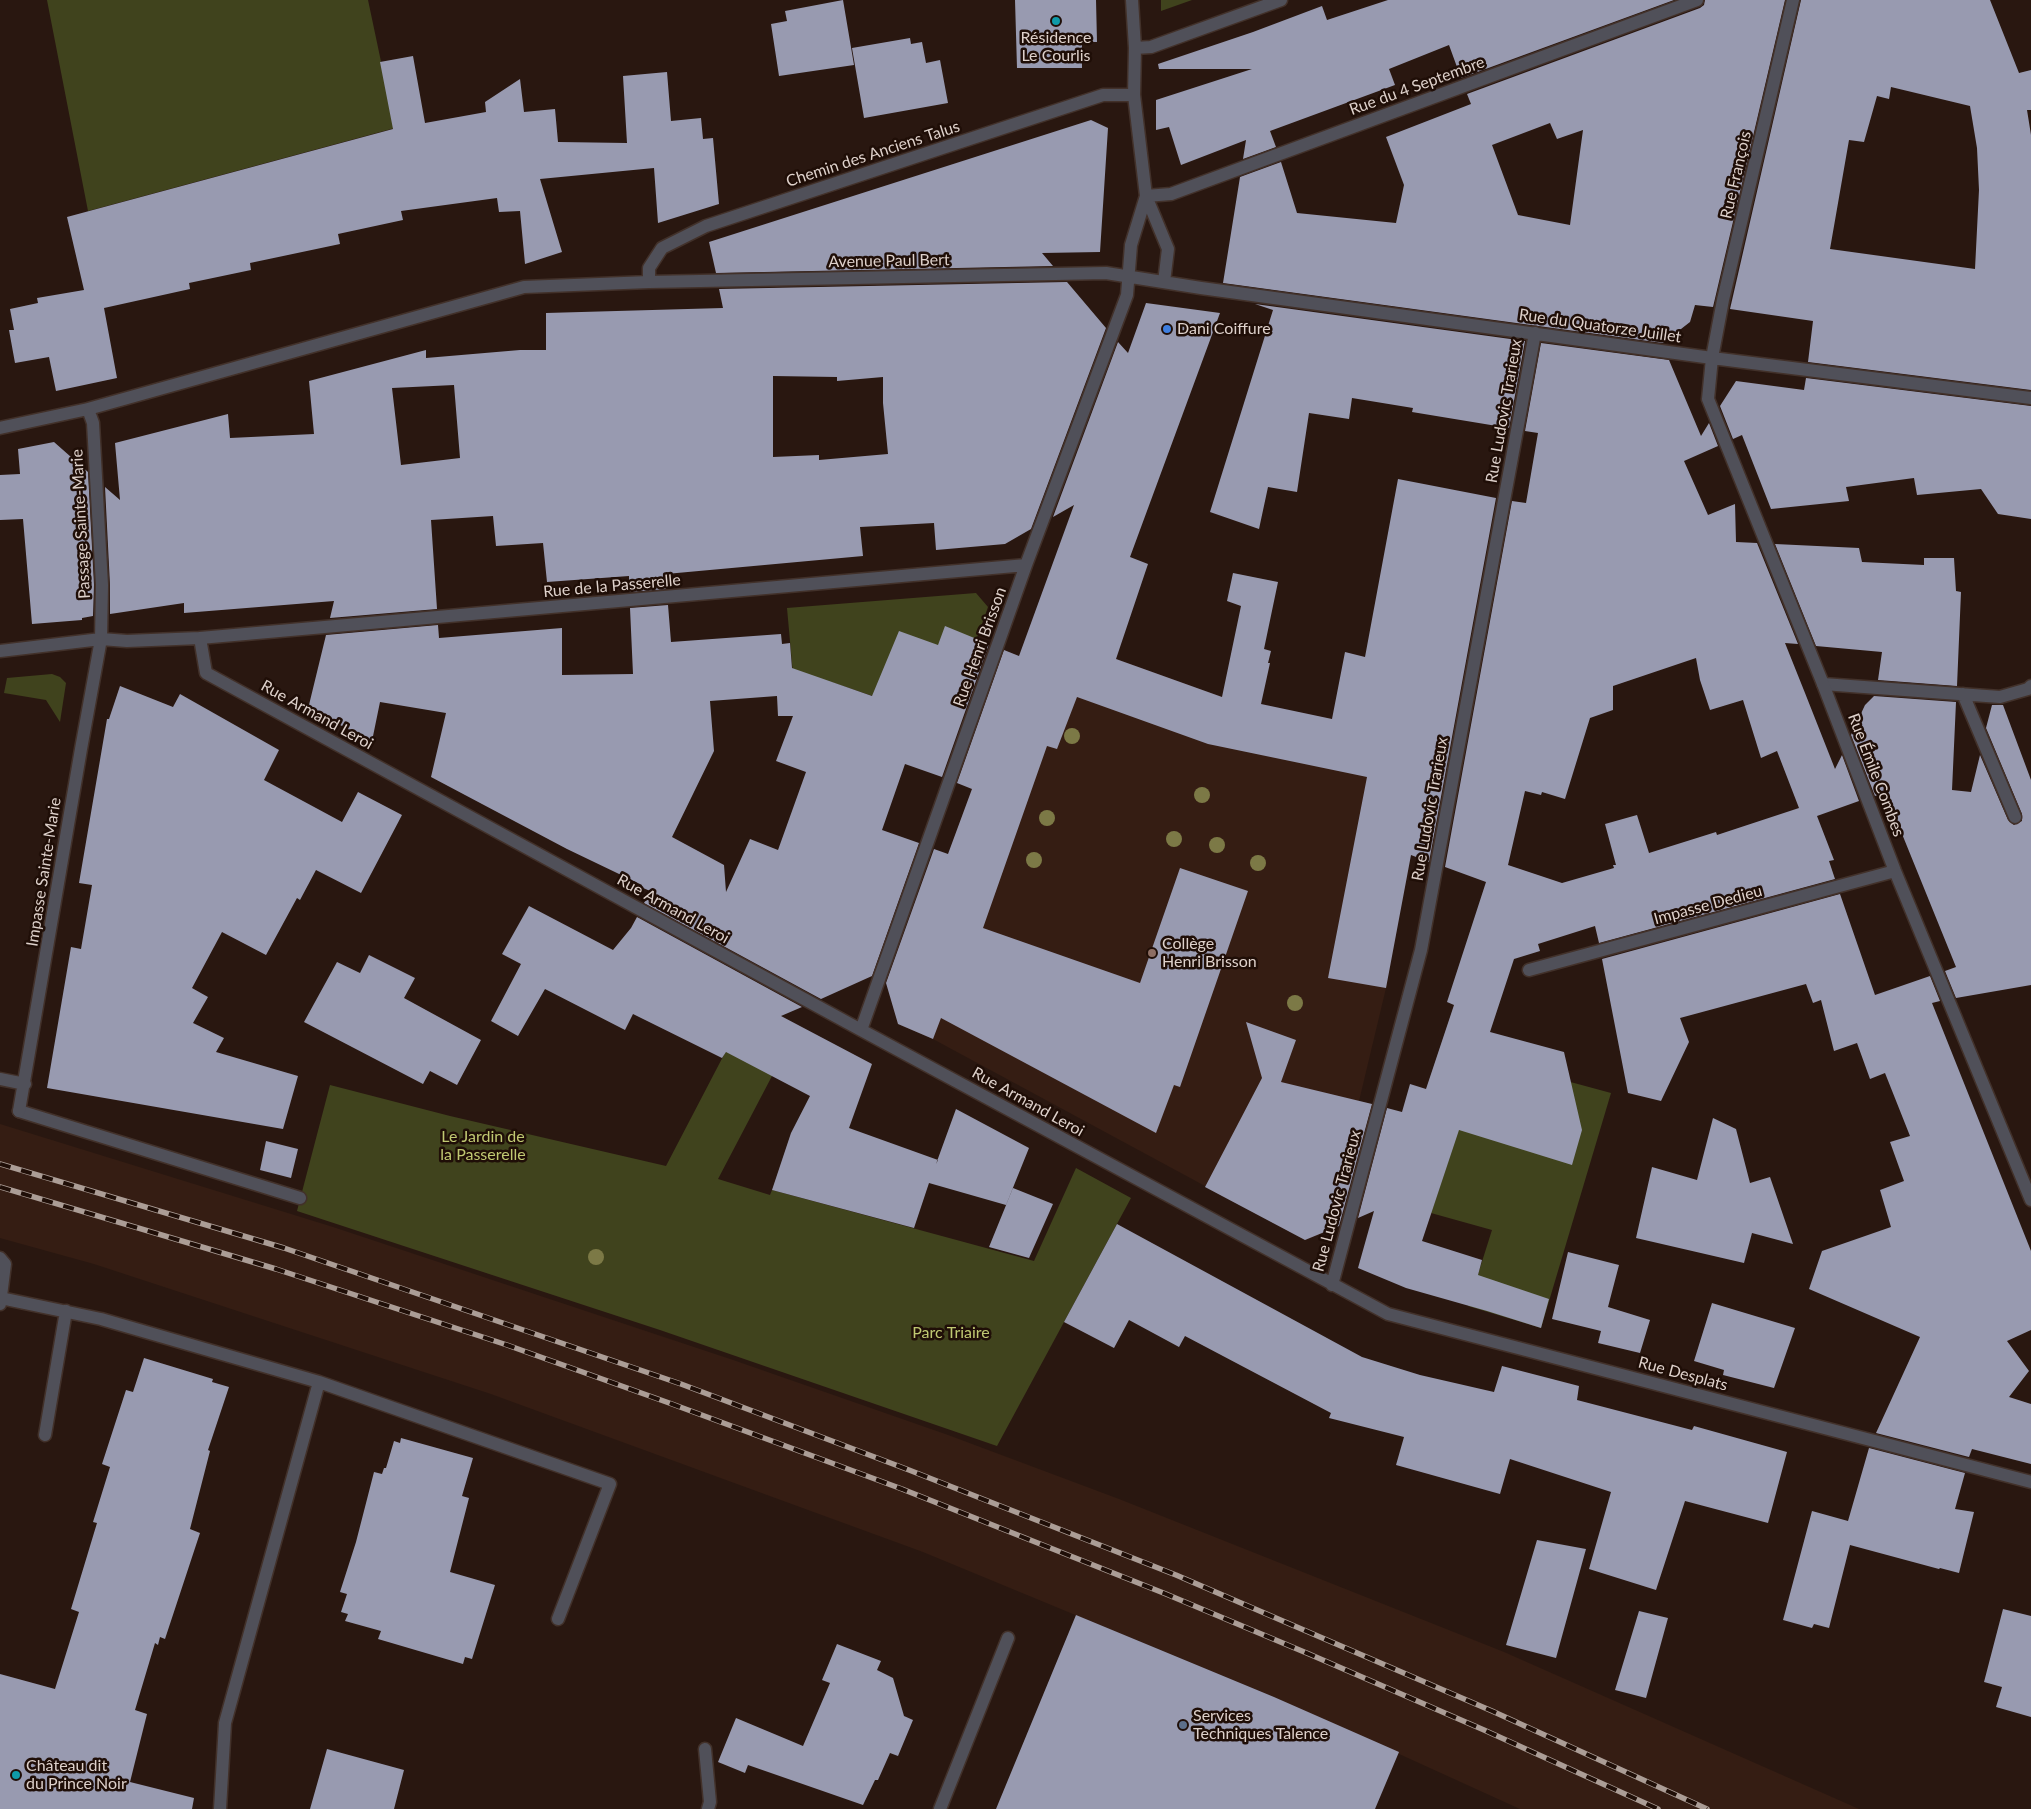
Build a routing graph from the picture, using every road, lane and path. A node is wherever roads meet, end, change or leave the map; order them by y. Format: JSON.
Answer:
{"nodes":[{"id":1,"x":1132,"y":0,"type":"edge"},
{"id":2,"x":1281,"y":0,"type":"edge"},
{"id":3,"x":1697,"y":0,"type":"edge"},
{"id":4,"x":1793,"y":0,"type":"edge"},
{"id":5,"x":1135,"y":48,"type":"junction"},
{"id":6,"x":1134,"y":95,"type":"junction"},
{"id":7,"x":1146,"y":196,"type":"junction"},
{"id":8,"x":1129,"y":276,"type":"junction"},
{"id":9,"x":649,"y":282,"type":"junction"},
{"id":10,"x":1164,"y":282,"type":"junction"},
{"id":11,"x":1535,"y":333,"type":"junction"},
{"id":12,"x":1712,"y":358,"type":"junction"},
{"id":13,"x":2031,"y":398,"type":"edge"},
{"id":14,"x":88,"y":409,"type":"junction"},
{"id":15,"x":0,"y":428,"type":"edge"},
{"id":16,"x":1026,"y":565,"type":"junction"},
{"id":17,"x":200,"y":638,"type":"junction"},
{"id":18,"x":101,"y":639,"type":"junction"},
{"id":19,"x":0,"y":650,"type":"edge"},
{"id":20,"x":1823,"y":684,"type":"junction"},
{"id":21,"x":2031,"y":686,"type":"edge"},
{"id":22,"x":1963,"y":694,"type":"junction"},
{"id":23,"x":2015,"y":817,"type":"dead end"},
{"id":24,"x":1895,"y":871,"type":"junction"},
{"id":25,"x":1529,"y":970,"type":"dead end"},
{"id":26,"x":861,"y":1030,"type":"junction"},
{"id":27,"x":0,"y":1079,"type":"edge"},
{"id":28,"x":25,"y":1084,"type":"junction"},
{"id":29,"x":300,"y":1198,"type":"dead end"},
{"id":30,"x":2031,"y":1200,"type":"edge"},
{"id":31,"x":0,"y":1258,"type":"edge"},
{"id":32,"x":1332,"y":1285,"type":"junction"},
{"id":33,"x":1,"y":1301,"type":"edge"},
{"id":34,"x":66,"y":1311,"type":"junction"},
{"id":35,"x":319,"y":1382,"type":"junction"},
{"id":36,"x":45,"y":1435,"type":"dead end"},
{"id":37,"x":2031,"y":1482,"type":"edge"},
{"id":38,"x":558,"y":1619,"type":"dead end"},
{"id":39,"x":1008,"y":1638,"type":"dead end"},
{"id":40,"x":704,"y":1749,"type":"dead end"},
{"id":41,"x":220,"y":1809,"type":"edge"},
{"id":42,"x":708,"y":1809,"type":"edge"},
{"id":43,"x":940,"y":1809,"type":"edge"}],
"edges":[{"from":1,"to":5,"type":"street"},
{"from":2,"to":5,"type":"street"},
{"from":3,"to":7,"type":"street","name":"Rue du 4 Septembre"},
{"from":4,"to":12,"type":"street","name":"Rue François"},
{"from":5,"to":6,"type":"street"},
{"from":6,"to":7,"type":"street"},
{"from":6,"to":9,"type":"street","name":"Chemin des Anciens Talus"},
{"from":7,"to":8,"type":"street"},
{"from":7,"to":10,"type":"street"},
{"from":8,"to":9,"type":"street","name":"Avenue Paul Bert"},
{"from":8,"to":10,"type":"street","name":"Rue du Quatorze Juillet"},
{"from":8,"to":16,"type":"street","name":"Rue Henri Brisson"},
{"from":9,"to":14,"type":"street","name":"Avenue Paul Bert"},
{"from":10,"to":11,"type":"street","name":"Rue du Quatorze Juillet"},
{"from":11,"to":12,"type":"street","name":"Rue du Quatorze Juillet"},
{"from":11,"to":32,"type":"street","name":"Rue Ludovic Trarieux"},
{"from":12,"to":13,"type":"street","name":"Rue du Quatorze Juillet"},
{"from":12,"to":20,"type":"street","name":"Rue Émile Combes"},
{"from":14,"to":15,"type":"street","name":"Avenue Paul Bert"},
{"from":14,"to":18,"type":"street","name":"Passage Sainte-Marie"},
{"from":16,"to":17,"type":"street","name":"Rue de la Passerelle"},
{"from":16,"to":26,"type":"street","name":"Rue Henri Brisson"},
{"from":17,"to":18,"type":"street"},
{"from":17,"to":26,"type":"street","name":"Rue Armand Leroi"},
{"from":18,"to":19,"type":"street"},
{"from":18,"to":28,"type":"street","name":"Impasse Sainte-Marie"},
{"from":20,"to":22,"type":"street"},
{"from":20,"to":24,"type":"street","name":"Rue Émile Combes"},
{"from":21,"to":22,"type":"street"},
{"from":22,"to":23,"type":"street"},
{"from":24,"to":25,"type":"street","name":"Impasse Dedieu"},
{"from":24,"to":30,"type":"street","name":"Rue Émile Combes"},
{"from":26,"to":32,"type":"street","name":"Rue Armand Leroi"},
{"from":27,"to":28,"type":"street"},
{"from":28,"to":29,"type":"street","name":"Impasse Sainte-Marie"},
{"from":31,"to":33,"type":"street"},
{"from":32,"to":37,"type":"street","name":"Rue Desplats"},
{"from":33,"to":34,"type":"street"},
{"from":34,"to":35,"type":"street"},
{"from":34,"to":36,"type":"street"},
{"from":35,"to":38,"type":"street"},
{"from":35,"to":41,"type":"street"},
{"from":39,"to":43,"type":"street"},
{"from":40,"to":42,"type":"street"}]}
